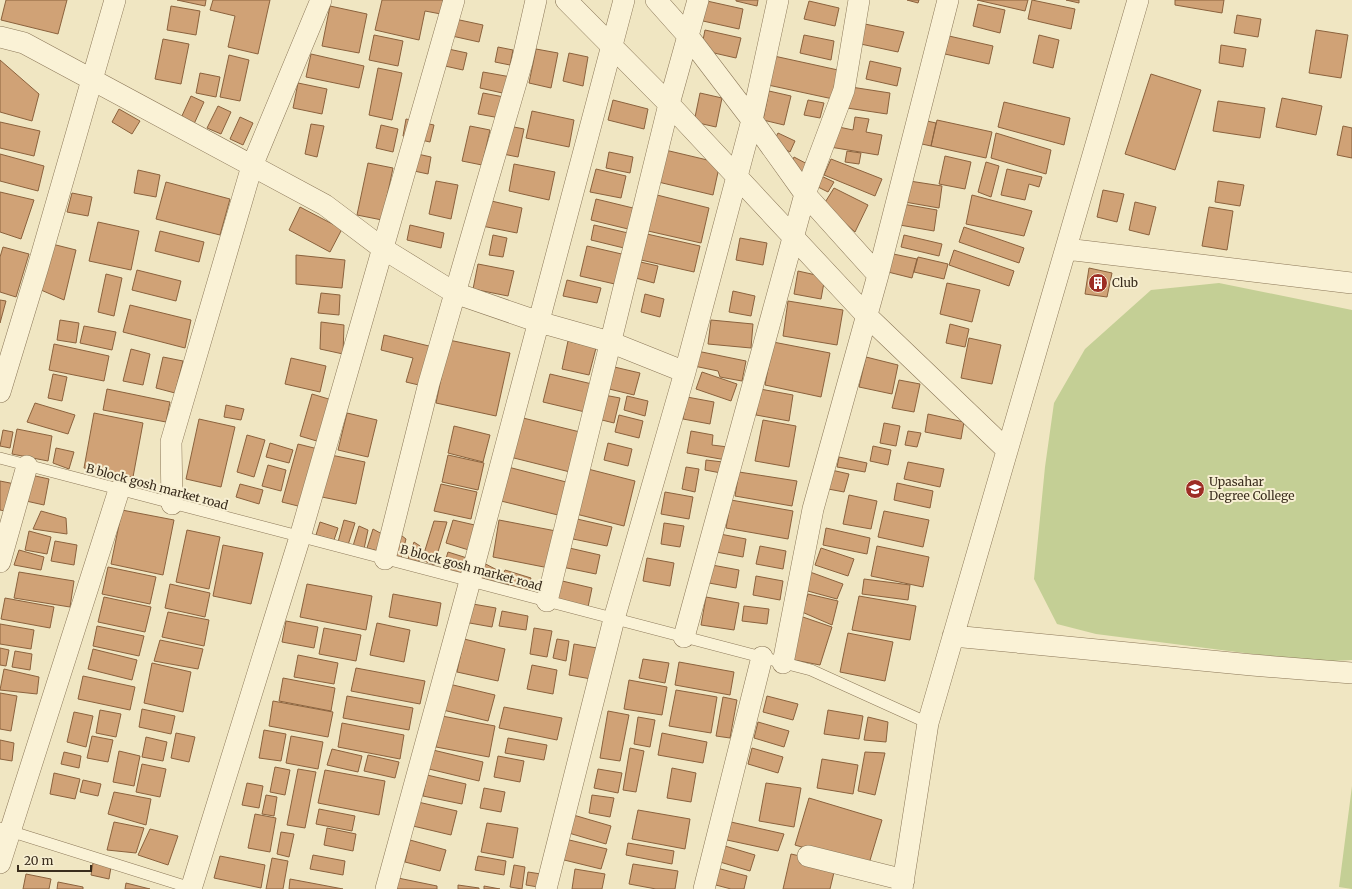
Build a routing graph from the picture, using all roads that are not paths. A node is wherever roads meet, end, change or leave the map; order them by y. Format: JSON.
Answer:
{"nodes":[{"id":1,"x":115,"y":0,"type":"edge"},
{"id":2,"x":321,"y":0,"type":"edge"},
{"id":3,"x":454,"y":0,"type":"edge"},
{"id":4,"x":536,"y":0,"type":"edge"},
{"id":5,"x":566,"y":0,"type":"edge"},
{"id":6,"x":624,"y":0,"type":"edge"},
{"id":7,"x":656,"y":0,"type":"edge"},
{"id":8,"x":698,"y":0,"type":"edge"},
{"id":9,"x":778,"y":0,"type":"edge"},
{"id":10,"x":859,"y":0,"type":"edge"},
{"id":11,"x":948,"y":0,"type":"edge"},
{"id":12,"x":1138,"y":0,"type":"edge"},
{"id":13,"x":688,"y":36,"type":"junction"},
{"id":14,"x":0,"y":37,"type":"edge"},
{"id":15,"x":611,"y":44,"type":"junction"},
{"id":16,"x":92,"y":80,"type":"junction"},
{"id":17,"x":669,"y":104,"type":"junction"},
{"id":18,"x":752,"y":120,"type":"junction"},
{"id":19,"x":252,"y":166,"type":"junction"},
{"id":20,"x":737,"y":176,"type":"junction"},
{"id":21,"x":805,"y":194,"type":"junction"},
{"id":22,"x":793,"y":237,"type":"junction"},
{"id":23,"x":382,"y":248,"type":"junction"},
{"id":24,"x":1066,"y":249,"type":"junction"},
{"id":25,"x":878,"y":275,"type":"junction"},
{"id":26,"x":1352,"y":283,"type":"edge"},
{"id":27,"x":455,"y":293,"type":"junction"},
{"id":28,"x":867,"y":316,"type":"junction"},
{"id":29,"x":539,"y":322,"type":"junction"},
{"id":30,"x":610,"y":342,"type":"junction"},
{"id":31,"x":685,"y":372,"type":"junction"},
{"id":32,"x":0,"y":392,"type":"edge"},
{"id":33,"x":1007,"y":450,"type":"junction"},
{"id":34,"x":0,"y":458,"type":"edge"},
{"id":35,"x":28,"y":466,"type":"junction"},
{"id":36,"x":119,"y":490,"type":"junction"},
{"id":37,"x":172,"y":504,"type":"junction"},
{"id":38,"x":300,"y":537,"type":"junction"},
{"id":39,"x":385,"y":559,"type":"junction"},
{"id":40,"x":0,"y":562,"type":"edge"},
{"id":41,"x":470,"y":581,"type":"junction"},
{"id":42,"x":547,"y":601,"type":"junction"},
{"id":43,"x":614,"y":619,"type":"junction"},
{"id":44,"x":684,"y":636,"type":"junction"},
{"id":45,"x":953,"y":636,"type":"junction"},
{"id":46,"x":762,"y":657,"type":"junction"},
{"id":47,"x":783,"y":662,"type":"junction"},
{"id":48,"x":1352,"y":673,"type":"edge"},
{"id":49,"x":928,"y":723,"type":"junction"},
{"id":50,"x":5,"y":830,"type":"edge"},
{"id":51,"x":808,"y":856,"type":"dead end"},
{"id":52,"x":0,"y":863,"type":"edge"},
{"id":53,"x":903,"y":885,"type":"edge"},
{"id":54,"x":191,"y":889,"type":"edge"},
{"id":55,"x":386,"y":889,"type":"edge"},
{"id":56,"x":546,"y":889,"type":"edge"},
{"id":57,"x":704,"y":889,"type":"edge"}],
"edges":[{"from":1,"to":16,"type":"street"},
{"from":2,"to":19,"type":"street"},
{"from":3,"to":23,"type":"street"},
{"from":4,"to":27,"type":"street"},
{"from":5,"to":15,"type":"street"},
{"from":6,"to":15,"type":"street"},
{"from":7,"to":13,"type":"street"},
{"from":8,"to":13,"type":"street"},
{"from":9,"to":18,"type":"street"},
{"from":10,"to":21,"type":"street"},
{"from":11,"to":25,"type":"street"},
{"from":12,"to":24,"type":"street"},
{"from":13,"to":17,"type":"street"},
{"from":13,"to":18,"type":"street"},
{"from":14,"to":16,"type":"street"},
{"from":15,"to":17,"type":"street"},
{"from":15,"to":29,"type":"street"},
{"from":16,"to":19,"type":"street"},
{"from":16,"to":32,"type":"street"},
{"from":17,"to":20,"type":"street"},
{"from":17,"to":30,"type":"street"},
{"from":18,"to":20,"type":"street"},
{"from":18,"to":21,"type":"street"},
{"from":19,"to":23,"type":"street"},
{"from":19,"to":37,"type":"street"},
{"from":20,"to":22,"type":"street"},
{"from":20,"to":31,"type":"street"},
{"from":21,"to":22,"type":"street"},
{"from":21,"to":25,"type":"street"},
{"from":22,"to":28,"type":"street"},
{"from":22,"to":44,"type":"street"},
{"from":23,"to":27,"type":"street"},
{"from":23,"to":38,"type":"street"},
{"from":24,"to":26,"type":"street"},
{"from":24,"to":33,"type":"street"},
{"from":25,"to":28,"type":"street"},
{"from":27,"to":29,"type":"street"},
{"from":27,"to":39,"type":"street"},
{"from":28,"to":33,"type":"street"},
{"from":28,"to":47,"type":"street"},
{"from":29,"to":30,"type":"street"},
{"from":29,"to":41,"type":"street"},
{"from":30,"to":31,"type":"street"},
{"from":30,"to":42,"type":"street"},
{"from":31,"to":43,"type":"street"},
{"from":33,"to":45,"type":"street"},
{"from":34,"to":35,"type":"lane","name":"B block gosh market road"},
{"from":35,"to":36,"type":"lane","name":"B block gosh market road"},
{"from":35,"to":40,"type":"street"},
{"from":36,"to":37,"type":"lane","name":"B block gosh market road"},
{"from":36,"to":50,"type":"street"},
{"from":37,"to":38,"type":"lane","name":"B block gosh market road"},
{"from":38,"to":39,"type":"lane","name":"B block gosh market road"},
{"from":38,"to":54,"type":"street"},
{"from":39,"to":41,"type":"lane","name":"B block gosh market road"},
{"from":41,"to":42,"type":"lane","name":"B block gosh market road"},
{"from":41,"to":55,"type":"street"},
{"from":42,"to":43,"type":"lane","name":"B block gosh market road"},
{"from":43,"to":44,"type":"lane","name":"B block gosh market road"},
{"from":43,"to":56,"type":"street"},
{"from":44,"to":46,"type":"lane","name":"B block gosh market road"},
{"from":45,"to":48,"type":"street"},
{"from":45,"to":49,"type":"street"},
{"from":46,"to":47,"type":"lane","name":"B block gosh market road"},
{"from":46,"to":57,"type":"street"},
{"from":47,"to":49,"type":"lane","name":"B block gosh market road"},
{"from":49,"to":53,"type":"street"},
{"from":50,"to":52,"type":"street"},
{"from":50,"to":54,"type":"lane"},
{"from":51,"to":53,"type":"street"}]}
